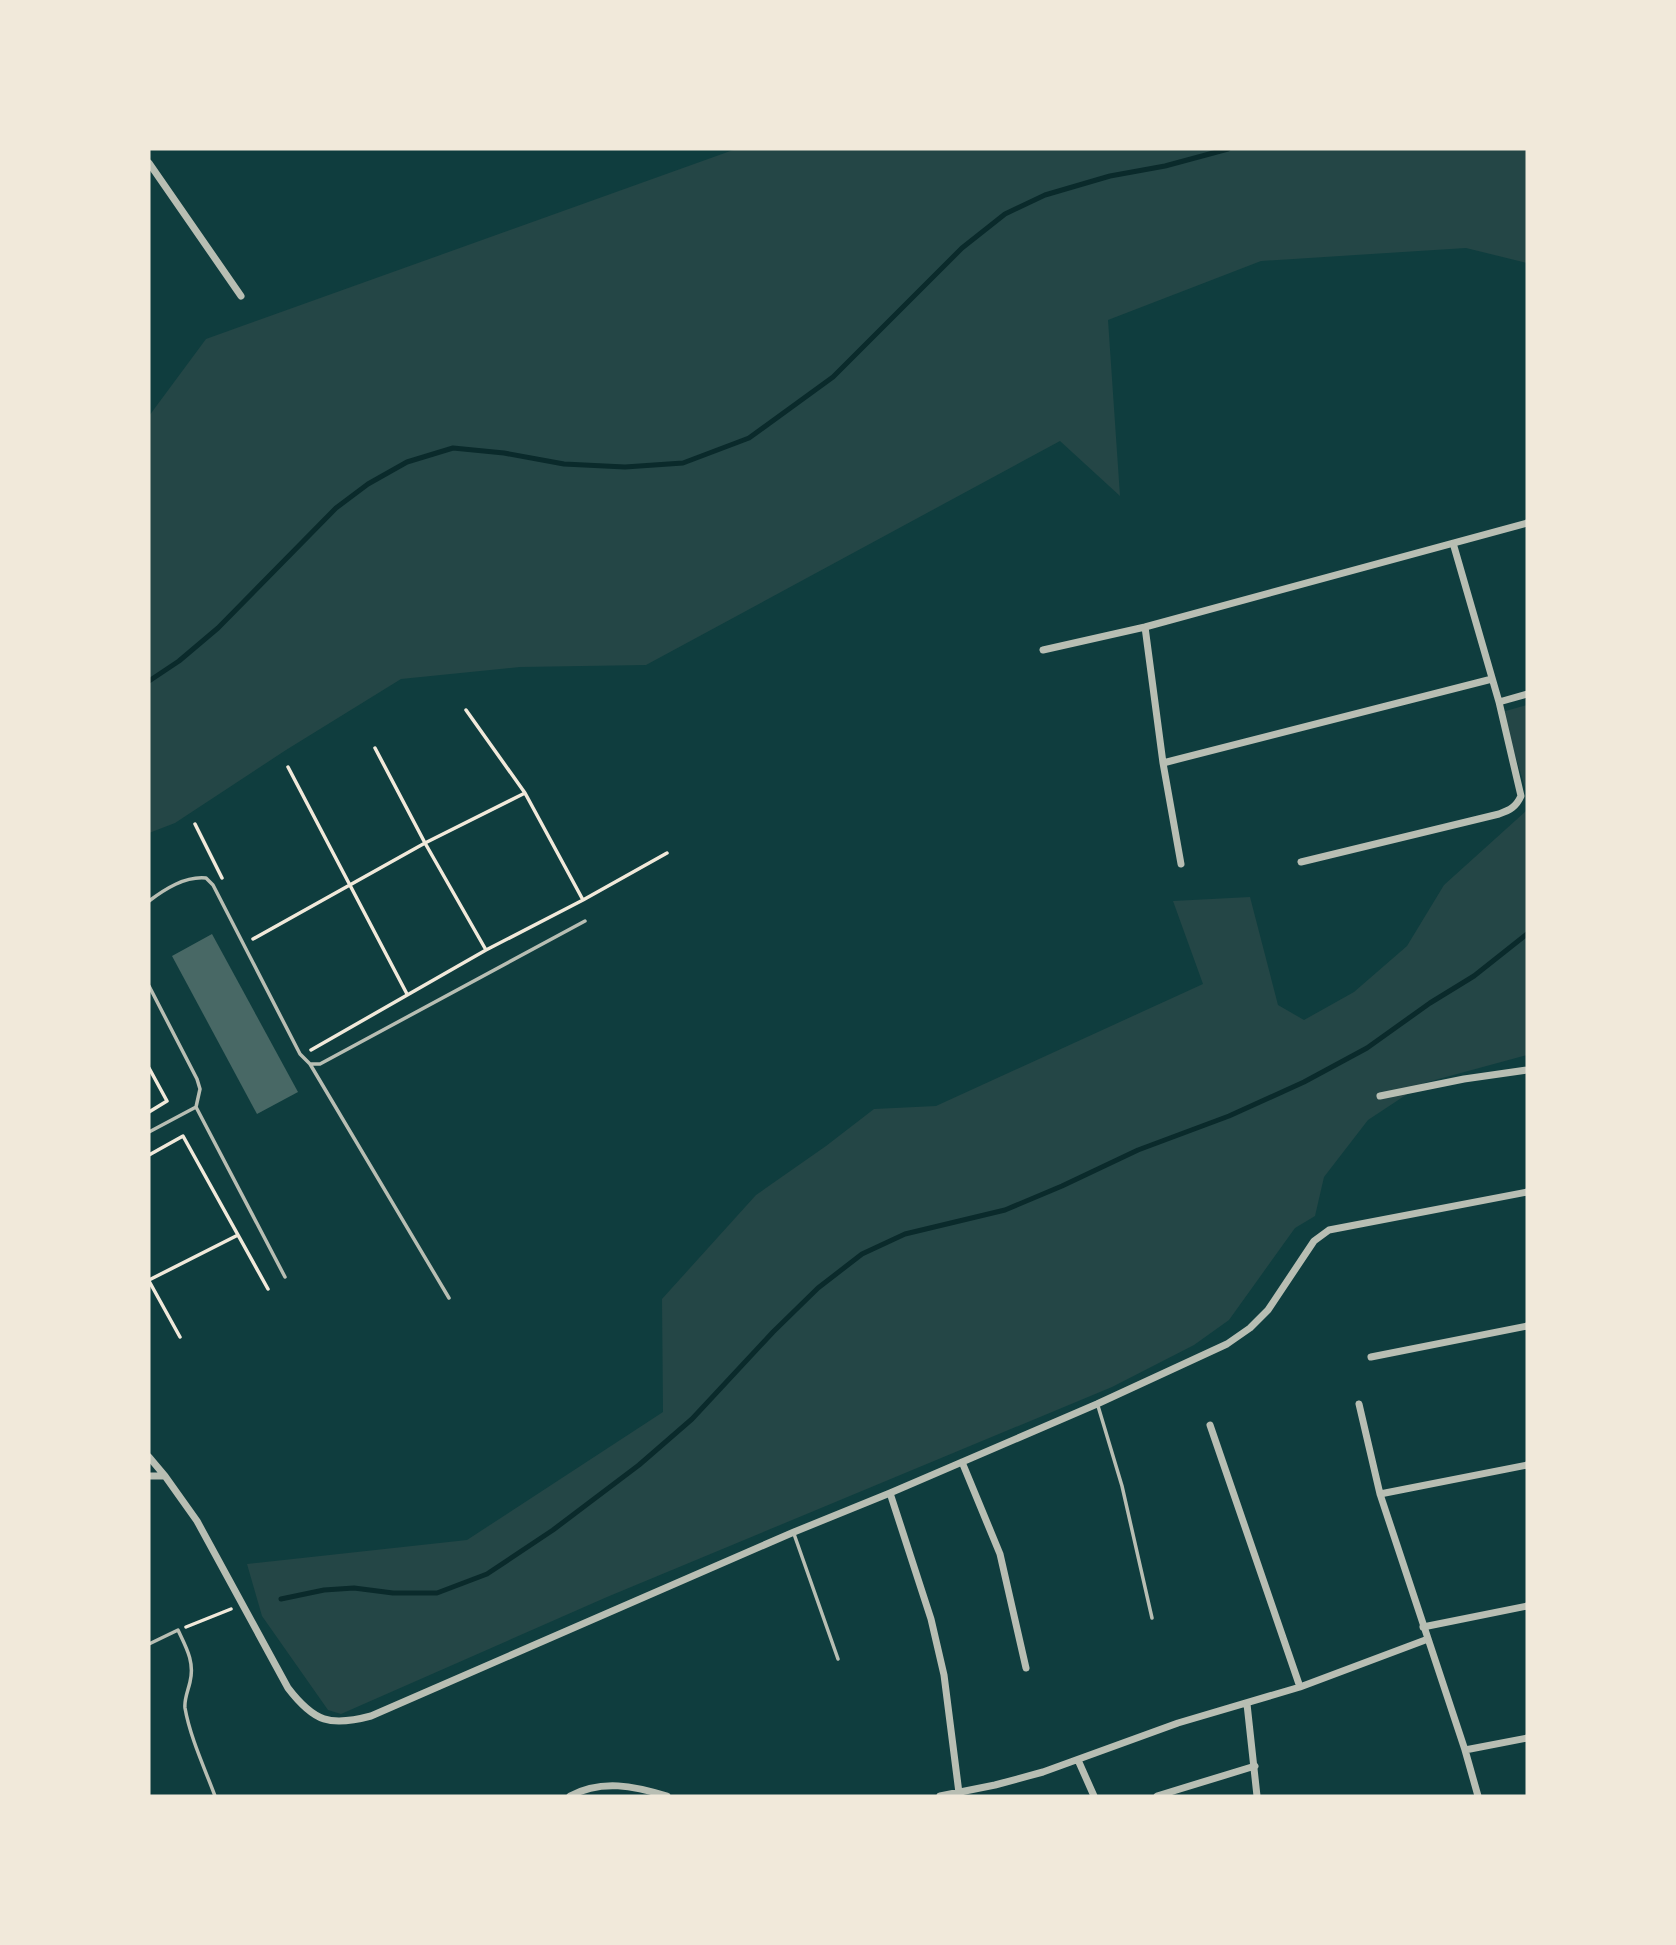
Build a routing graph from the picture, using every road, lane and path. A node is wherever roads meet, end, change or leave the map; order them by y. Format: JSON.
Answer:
{"nodes":[{"id":1,"x":149,"y":163,"type":"edge"},
{"id":2,"x":240,"y":296,"type":"dead end"},
{"id":3,"x":1527,"y":523,"type":"edge"},
{"id":4,"x":1453,"y":543,"type":"junction"},
{"id":5,"x":1145,"y":627,"type":"junction"},
{"id":6,"x":1043,"y":650,"type":"dead end"},
{"id":7,"x":1492,"y":679,"type":"junction"},
{"id":8,"x":1527,"y":694,"type":"edge"},
{"id":9,"x":1499,"y":702,"type":"junction"},
{"id":10,"x":467,"y":710,"type":"dead end"},
{"id":11,"x":375,"y":748,"type":"dead end"},
{"id":12,"x":1163,"y":764,"type":"junction"},
{"id":13,"x":288,"y":767,"type":"dead end"},
{"id":14,"x":525,"y":793,"type":"junction"},
{"id":15,"x":195,"y":824,"type":"dead end"},
{"id":16,"x":425,"y":843,"type":"junction"},
{"id":17,"x":667,"y":853,"type":"dead end"},
{"id":18,"x":1301,"y":862,"type":"dead end"},
{"id":19,"x":1181,"y":864,"type":"dead end"},
{"id":20,"x":224,"y":881,"type":"dead end"},
{"id":21,"x":348,"y":884,"type":"junction"},
{"id":22,"x":583,"y":900,"type":"junction"},
{"id":23,"x":149,"y":901,"type":"edge"},
{"id":24,"x":585,"y":921,"type":"dead end"},
{"id":25,"x":253,"y":939,"type":"dead end"},
{"id":26,"x":486,"y":950,"type":"junction"},
{"id":27,"x":149,"y":986,"type":"edge"},
{"id":28,"x":407,"y":995,"type":"junction"},
{"id":29,"x":311,"y":1050,"type":"dead end"},
{"id":30,"x":310,"y":1064,"type":"junction"},
{"id":31,"x":149,"y":1068,"type":"edge"},
{"id":32,"x":1527,"y":1070,"type":"edge"},
{"id":33,"x":1380,"y":1096,"type":"dead end"},
{"id":34,"x":196,"y":1107,"type":"junction"},
{"id":35,"x":149,"y":1112,"type":"edge"},
{"id":36,"x":149,"y":1132,"type":"edge"},
{"id":37,"x":149,"y":1155,"type":"edge"},
{"id":38,"x":1527,"y":1192,"type":"edge"},
{"id":39,"x":238,"y":1235,"type":"junction"},
{"id":40,"x":285,"y":1278,"type":"dead end"},
{"id":41,"x":149,"y":1280,"type":"edge"},
{"id":42,"x":268,"y":1289,"type":"dead end"},
{"id":43,"x":449,"y":1298,"type":"dead end"},
{"id":44,"x":1527,"y":1326,"type":"edge"},
{"id":45,"x":180,"y":1337,"type":"dead end"},
{"id":46,"x":1371,"y":1357,"type":"dead end"},
{"id":47,"x":1097,"y":1404,"type":"junction"},
{"id":48,"x":1359,"y":1404,"type":"dead end"},
{"id":49,"x":1210,"y":1425,"type":"dead end"},
{"id":50,"x":149,"y":1457,"type":"edge"},
{"id":51,"x":962,"y":1462,"type":"junction"},
{"id":52,"x":1527,"y":1465,"type":"edge"},
{"id":53,"x":149,"y":1476,"type":"edge"},
{"id":54,"x":165,"y":1476,"type":"junction"},
{"id":55,"x":890,"y":1493,"type":"junction"},
{"id":56,"x":1380,"y":1494,"type":"junction"},
{"id":57,"x":794,"y":1532,"type":"junction"},
{"id":58,"x":242,"y":1605,"type":"junction"},
{"id":59,"x":1527,"y":1606,"type":"edge"},
{"id":60,"x":1152,"y":1618,"type":"dead end"},
{"id":61,"x":1423,"y":1627,"type":"junction"},
{"id":62,"x":178,"y":1630,"type":"junction"},
{"id":63,"x":1428,"y":1639,"type":"junction"},
{"id":64,"x":149,"y":1644,"type":"edge"},
{"id":65,"x":838,"y":1659,"type":"dead end"},
{"id":66,"x":1026,"y":1668,"type":"dead end"},
{"id":67,"x":1300,"y":1687,"type":"junction"},
{"id":68,"x":1247,"y":1704,"type":"junction"},
{"id":69,"x":1527,"y":1738,"type":"edge"},
{"id":70,"x":1465,"y":1750,"type":"junction"},
{"id":71,"x":1079,"y":1760,"type":"junction"},
{"id":72,"x":1255,"y":1766,"type":"junction"},
{"id":73,"x":959,"y":1793,"type":"junction"},
{"id":74,"x":215,"y":1796,"type":"edge"},
{"id":75,"x":570,"y":1796,"type":"edge"},
{"id":76,"x":667,"y":1796,"type":"edge"},
{"id":77,"x":940,"y":1796,"type":"edge"},
{"id":78,"x":1094,"y":1796,"type":"edge"},
{"id":79,"x":1157,"y":1796,"type":"edge"},
{"id":80,"x":1257,"y":1796,"type":"edge"},
{"id":81,"x":1478,"y":1796,"type":"edge"}],
"edges":[{"from":1,"to":2,"type":"street"},
{"from":3,"to":4,"type":"street"},
{"from":4,"to":5,"type":"street"},
{"from":4,"to":7,"type":"street"},
{"from":5,"to":6,"type":"street"},
{"from":5,"to":12,"type":"street"},
{"from":7,"to":9,"type":"street"},
{"from":7,"to":12,"type":"street"},
{"from":8,"to":9,"type":"street"},
{"from":9,"to":18,"type":"street"},
{"from":10,"to":14,"type":"path"},
{"from":11,"to":16,"type":"path"},
{"from":12,"to":19,"type":"street"},
{"from":13,"to":21,"type":"path"},
{"from":14,"to":16,"type":"path"},
{"from":14,"to":22,"type":"path"},
{"from":15,"to":20,"type":"path"},
{"from":16,"to":21,"type":"path"},
{"from":16,"to":26,"type":"path"},
{"from":17,"to":22,"type":"path"},
{"from":21,"to":25,"type":"path"},
{"from":21,"to":28,"type":"path"},
{"from":22,"to":26,"type":"path"},
{"from":23,"to":30,"type":"lane"},
{"from":24,"to":30,"type":"lane"},
{"from":26,"to":28,"type":"path"},
{"from":27,"to":34,"type":"lane"},
{"from":28,"to":29,"type":"path"},
{"from":30,"to":43,"type":"lane"},
{"from":31,"to":35,"type":"path"},
{"from":32,"to":33,"type":"street"},
{"from":34,"to":36,"type":"lane"},
{"from":34,"to":40,"type":"lane"},
{"from":37,"to":39,"type":"path"},
{"from":38,"to":47,"type":"street"},
{"from":39,"to":41,"type":"path"},
{"from":39,"to":42,"type":"path"},
{"from":41,"to":45,"type":"path"},
{"from":44,"to":46,"type":"street"},
{"from":47,"to":51,"type":"street"},
{"from":47,"to":60,"type":"lane"},
{"from":48,"to":56,"type":"street"},
{"from":49,"to":67,"type":"street"},
{"from":50,"to":54,"type":"street"},
{"from":51,"to":55,"type":"street"},
{"from":51,"to":66,"type":"street"},
{"from":52,"to":56,"type":"street"},
{"from":53,"to":54,"type":"street"},
{"from":54,"to":58,"type":"street"},
{"from":55,"to":57,"type":"street"},
{"from":55,"to":73,"type":"street"},
{"from":56,"to":61,"type":"street"},
{"from":57,"to":58,"type":"street"},
{"from":57,"to":65,"type":"lane"},
{"from":58,"to":62,"type":"path"},
{"from":59,"to":61,"type":"street"},
{"from":61,"to":63,"type":"street"},
{"from":62,"to":64,"type":"lane"},
{"from":62,"to":74,"type":"lane"},
{"from":63,"to":67,"type":"street"},
{"from":63,"to":70,"type":"street"},
{"from":67,"to":68,"type":"street"},
{"from":68,"to":71,"type":"street"},
{"from":68,"to":72,"type":"street"},
{"from":69,"to":70,"type":"street"},
{"from":70,"to":81,"type":"street"},
{"from":71,"to":73,"type":"street"},
{"from":71,"to":78,"type":"street"},
{"from":72,"to":79,"type":"street"},
{"from":72,"to":80,"type":"street"},
{"from":73,"to":77,"type":"street"},
{"from":75,"to":76,"type":"street"}]}
